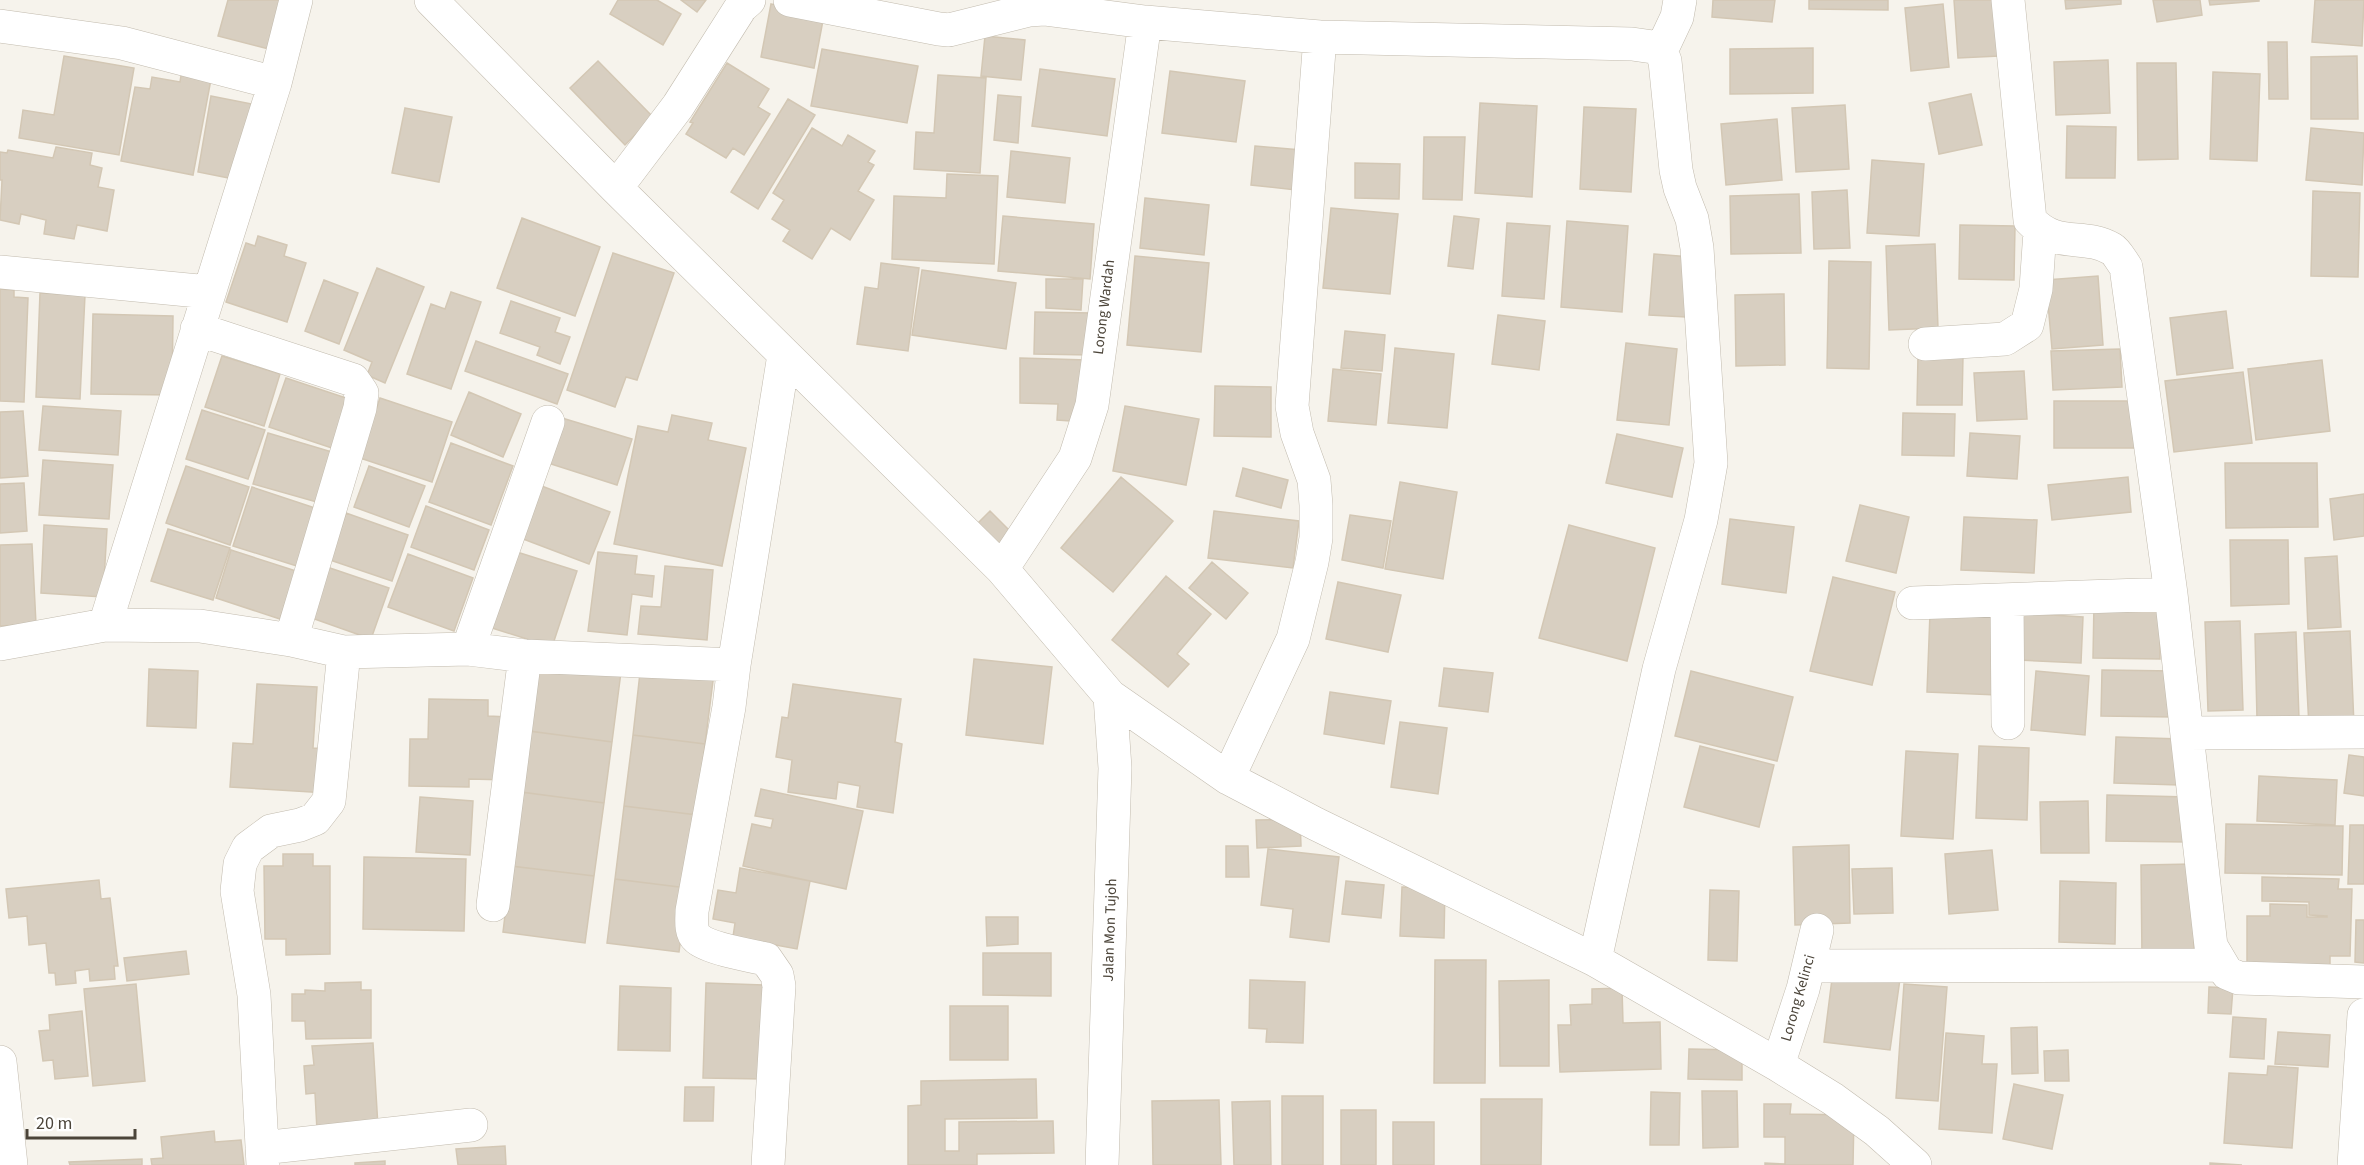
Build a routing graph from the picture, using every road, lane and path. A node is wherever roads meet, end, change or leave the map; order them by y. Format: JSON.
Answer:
{"nodes":[{"id":1,"x":296,"y":0,"type":"edge"},
{"id":2,"x":430,"y":0,"type":"edge"},
{"id":3,"x":749,"y":0,"type":"edge"},
{"id":4,"x":790,"y":0,"type":"edge"},
{"id":5,"x":1680,"y":0,"type":"edge"},
{"id":6,"x":2008,"y":0,"type":"edge"},
{"id":7,"x":1145,"y":22,"type":"junction"},
{"id":8,"x":0,"y":26,"type":"edge"},
{"id":9,"x":1320,"y":37,"type":"junction"},
{"id":10,"x":1661,"y":51,"type":"junction"},
{"id":11,"x":275,"y":83,"type":"junction"},
{"id":12,"x":616,"y":188,"type":"junction"},
{"id":13,"x":2040,"y":231,"type":"junction"},
{"id":14,"x":0,"y":272,"type":"edge"},
{"id":15,"x":208,"y":292,"type":"junction"},
{"id":16,"x":197,"y":329,"type":"junction"},
{"id":17,"x":1925,"y":344,"type":"dead end"},
{"id":18,"x":784,"y":355,"type":"junction"},
{"id":19,"x":548,"y":422,"type":"dead end"},
{"id":20,"x":1002,"y":569,"type":"junction"},
{"id":21,"x":2171,"y":594,"type":"junction"},
{"id":22,"x":2007,"y":601,"type":"junction"},
{"id":23,"x":1912,"y":603,"type":"dead end"},
{"id":24,"x":105,"y":625,"type":"junction"},
{"id":25,"x":291,"y":640,"type":"junction"},
{"id":26,"x":0,"y":644,"type":"edge"},
{"id":27,"x":468,"y":649,"type":"junction"},
{"id":28,"x":344,"y":652,"type":"junction"},
{"id":29,"x":525,"y":656,"type":"junction"},
{"id":30,"x":734,"y":665,"type":"junction"},
{"id":31,"x":1110,"y":696,"type":"junction"},
{"id":32,"x":2008,"y":723,"type":"dead end"},
{"id":33,"x":2364,"y":732,"type":"edge"},
{"id":34,"x":2187,"y":733,"type":"junction"},
{"id":35,"x":1228,"y":778,"type":"junction"},
{"id":36,"x":493,"y":905,"type":"dead end"},
{"id":37,"x":1817,"y":930,"type":"dead end"},
{"id":38,"x":1595,"y":960,"type":"junction"},
{"id":39,"x":2220,"y":965,"type":"junction"},
{"id":40,"x":1809,"y":966,"type":"junction"},
{"id":41,"x":2364,"y":982,"type":"edge"},
{"id":42,"x":2364,"y":1015,"type":"edge"},
{"id":43,"x":0,"y":1062,"type":"edge"},
{"id":44,"x":1778,"y":1065,"type":"junction"},
{"id":45,"x":471,"y":1125,"type":"dead end"},
{"id":46,"x":6,"y":1149,"type":"edge"},
{"id":47,"x":263,"y":1157,"type":"edge"},
{"id":48,"x":768,"y":1165,"type":"edge"},
{"id":49,"x":1102,"y":1165,"type":"edge"},
{"id":50,"x":1915,"y":1165,"type":"edge"},
{"id":51,"x":2354,"y":1165,"type":"edge"}],
"edges":[{"from":1,"to":11,"type":"street"},
{"from":2,"to":12,"type":"street"},
{"from":3,"to":12,"type":"street"},
{"from":4,"to":7,"type":"street"},
{"from":5,"to":10,"type":"street"},
{"from":6,"to":13,"type":"street"},
{"from":7,"to":9,"type":"street"},
{"from":7,"to":20,"type":"street","name":"Lorong Wardah"},
{"from":8,"to":11,"type":"street"},
{"from":9,"to":10,"type":"street"},
{"from":9,"to":35,"type":"street"},
{"from":10,"to":38,"type":"street"},
{"from":11,"to":15,"type":"street"},
{"from":12,"to":18,"type":"street"},
{"from":13,"to":17,"type":"street"},
{"from":13,"to":21,"type":"street"},
{"from":14,"to":15,"type":"street"},
{"from":15,"to":16,"type":"street"},
{"from":16,"to":24,"type":"street"},
{"from":16,"to":25,"type":"street"},
{"from":18,"to":20,"type":"street"},
{"from":18,"to":30,"type":"street"},
{"from":19,"to":27,"type":"street"},
{"from":20,"to":31,"type":"street"},
{"from":21,"to":22,"type":"street"},
{"from":21,"to":34,"type":"street"},
{"from":22,"to":23,"type":"street"},
{"from":22,"to":32,"type":"street"},
{"from":24,"to":25,"type":"street"},
{"from":24,"to":26,"type":"street"},
{"from":25,"to":28,"type":"street"},
{"from":27,"to":28,"type":"street"},
{"from":27,"to":29,"type":"street"},
{"from":28,"to":47,"type":"street"},
{"from":29,"to":30,"type":"street"},
{"from":29,"to":36,"type":"street"},
{"from":30,"to":48,"type":"street"},
{"from":31,"to":35,"type":"street"},
{"from":31,"to":49,"type":"street","name":"Jalan Mon Tujoh"},
{"from":33,"to":34,"type":"street"},
{"from":34,"to":39,"type":"street"},
{"from":35,"to":38,"type":"street"},
{"from":37,"to":40,"type":"street","name":"Lorong Kelinci"},
{"from":38,"to":44,"type":"street"},
{"from":39,"to":40,"type":"street"},
{"from":39,"to":41,"type":"street"},
{"from":40,"to":44,"type":"street","name":"Lorong Kelinci"},
{"from":42,"to":51,"type":"street"},
{"from":43,"to":46,"type":"street"},
{"from":44,"to":50,"type":"street"},
{"from":45,"to":47,"type":"street"}]}
